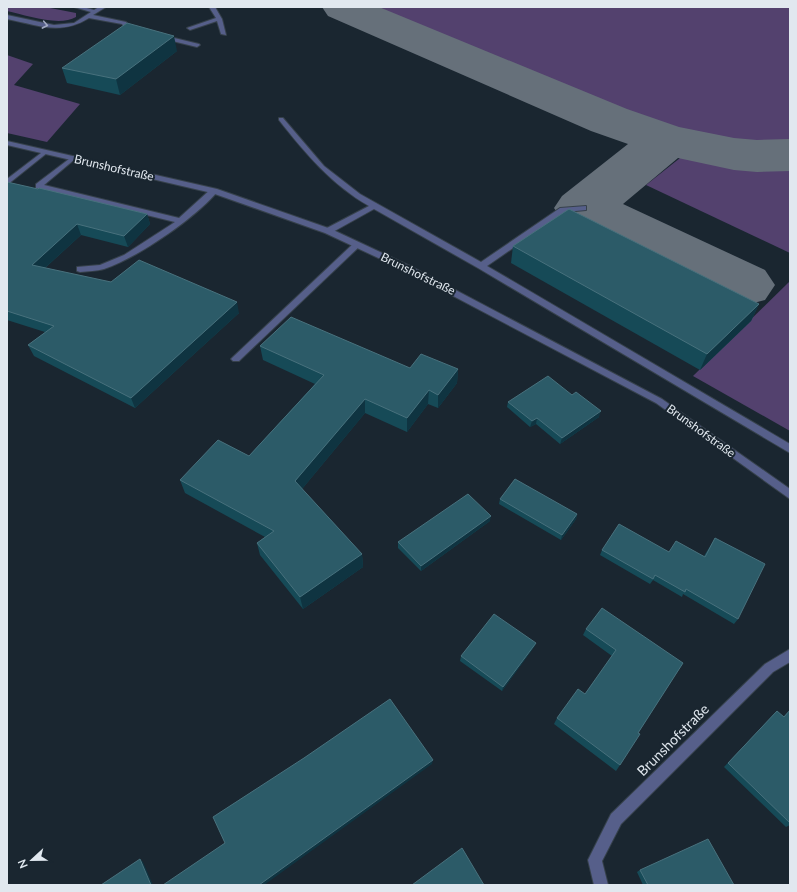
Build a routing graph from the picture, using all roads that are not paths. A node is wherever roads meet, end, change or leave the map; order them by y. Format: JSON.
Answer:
{"nodes":[{"id":1,"x":77,"y":7,"type":"edge"},
{"id":2,"x":103,"y":7,"type":"edge"},
{"id":3,"x":212,"y":7,"type":"edge"},
{"id":4,"x":96,"y":12,"type":"junction"},
{"id":5,"x":89,"y":16,"type":"junction"},
{"id":6,"x":7,"y":17,"type":"edge"},
{"id":7,"x":219,"y":19,"type":"junction"},
{"id":8,"x":190,"y":28,"type":"dead end"},
{"id":9,"x":130,"y":31,"type":"junction"},
{"id":10,"x":145,"y":34,"type":"edge"},
{"id":11,"x":224,"y":34,"type":"dead end"},
{"id":12,"x":124,"y":35,"type":"edge"},
{"id":13,"x":152,"y":35,"type":"edge"},
{"id":14,"x":197,"y":45,"type":"dead end"},
{"id":15,"x":281,"y":118,"type":"dead end"},
{"id":16,"x":7,"y":144,"type":"edge"},
{"id":17,"x":45,"y":152,"type":"junction"},
{"id":18,"x":73,"y":158,"type":"junction"},
{"id":19,"x":7,"y":183,"type":"edge"},
{"id":20,"x":214,"y":191,"type":"junction"},
{"id":21,"x":374,"y":206,"type":"junction"},
{"id":22,"x":583,"y":208,"type":"dead end"},
{"id":23,"x":181,"y":221,"type":"junction"},
{"id":24,"x":328,"y":231,"type":"junction"},
{"id":25,"x":358,"y":245,"type":"junction"},
{"id":26,"x":481,"y":266,"type":"junction"},
{"id":27,"x":80,"y":269,"type":"dead end"},
{"id":28,"x":236,"y":359,"type":"dead end"},
{"id":29,"x":790,"y":449,"type":"edge"},
{"id":30,"x":790,"y":495,"type":"edge"},
{"id":31,"x":790,"y":655,"type":"edge"},
{"id":32,"x":601,"y":885,"type":"edge"}],
"edges":[{"from":1,"to":4,"type":"street"},
{"from":2,"to":4,"type":"street"},
{"from":3,"to":7,"type":"street"},
{"from":4,"to":5,"type":"street"},
{"from":6,"to":5,"type":"street","one_way":true},
{"from":5,"to":9,"type":"street"},
{"from":7,"to":8,"type":"street"},
{"from":7,"to":11,"type":"street"},
{"from":9,"to":10,"type":"street"},
{"from":9,"to":12,"type":"street"},
{"from":13,"to":14,"type":"street"},
{"from":15,"to":21,"type":"street"},
{"from":16,"to":17,"type":"street","name":"Brunshofstraße"},
{"from":17,"to":18,"type":"street","name":"Brunshofstraße"},
{"from":17,"to":19,"type":"street"},
{"from":18,"to":20,"type":"street","name":"Brunshofstraße"},
{"from":18,"to":23,"type":"street"},
{"from":20,"to":23,"type":"street"},
{"from":20,"to":24,"type":"street","name":"Brunshofstraße"},
{"from":21,"to":24,"type":"street"},
{"from":21,"to":26,"type":"street"},
{"from":22,"to":26,"type":"street"},
{"from":23,"to":27,"type":"street"},
{"from":24,"to":25,"type":"street","name":"Brunshofstraße"},
{"from":25,"to":28,"type":"street"},
{"from":25,"to":30,"type":"street","name":"Brunshofstraße"},
{"from":26,"to":29,"type":"street"},
{"from":31,"to":32,"type":"street","name":"Brunshofstraße"}]}
